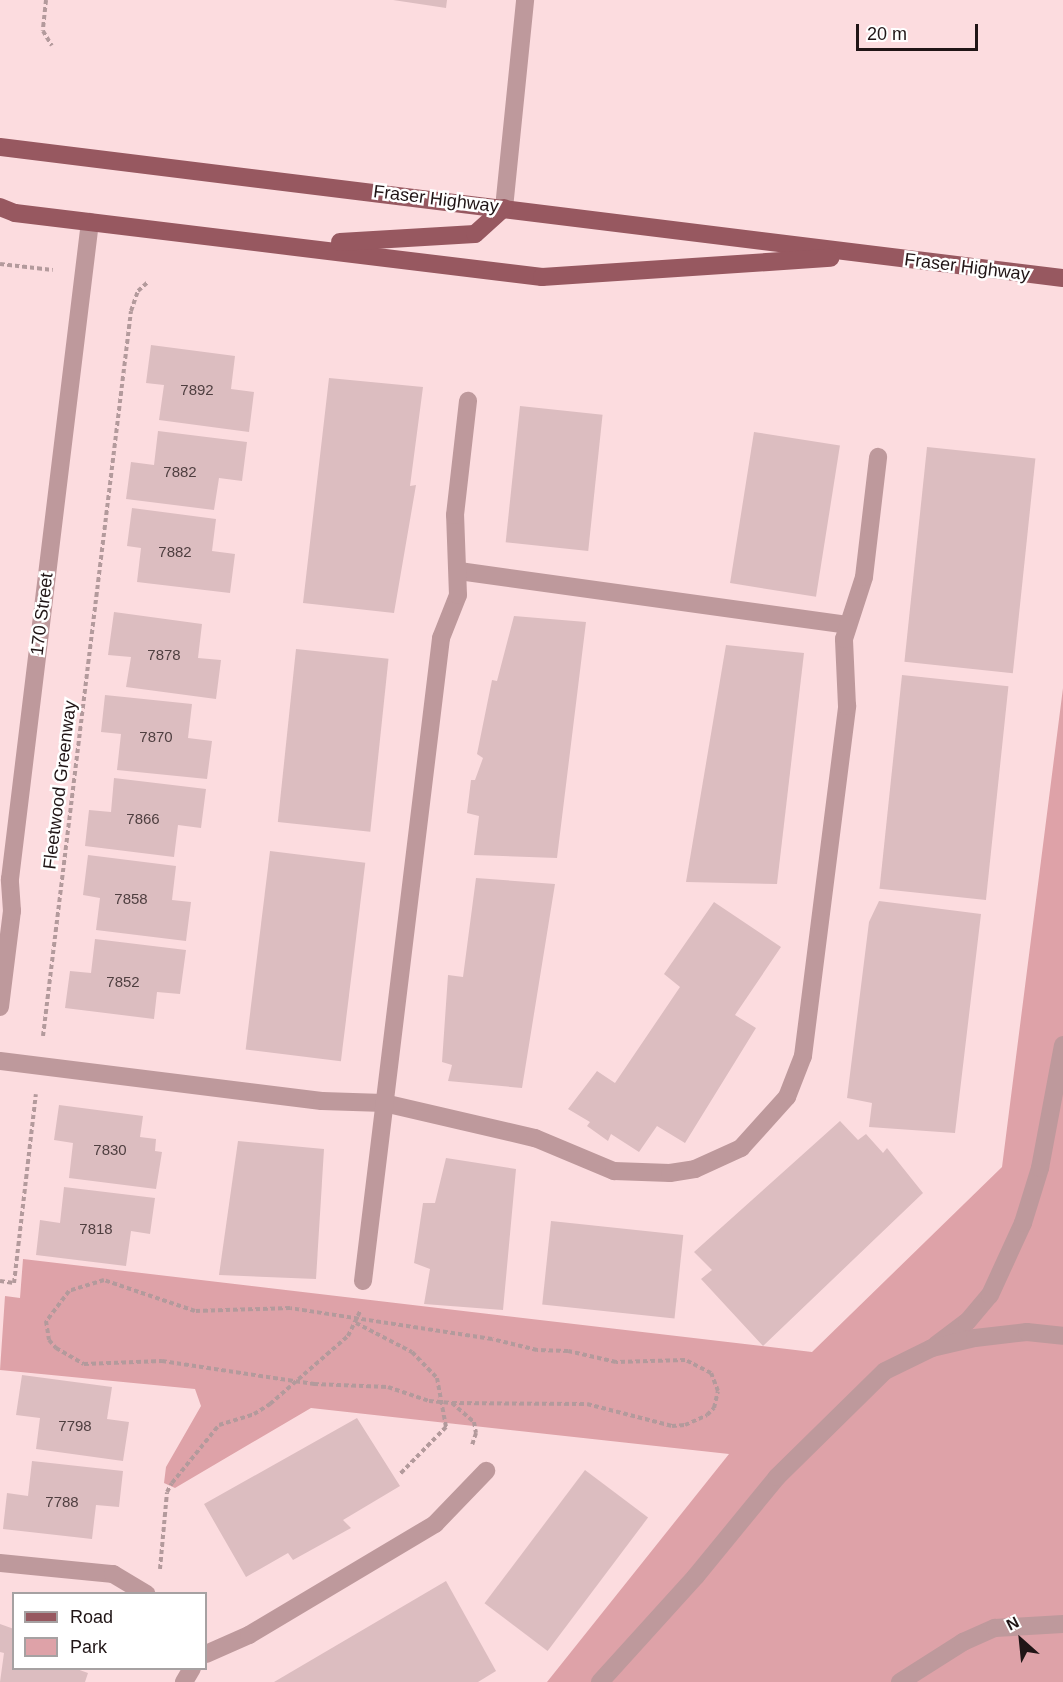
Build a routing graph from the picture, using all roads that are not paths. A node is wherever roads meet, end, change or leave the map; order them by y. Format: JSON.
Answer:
{"nodes":[{"id":1,"x":525,"y":0,"type":"edge"},
{"id":2,"x":0,"y":147,"type":"edge"},
{"id":3,"x":0,"y":207,"type":"edge"},
{"id":4,"x":504,"y":207,"type":"junction"},
{"id":5,"x":90,"y":222,"type":"junction"},
{"id":6,"x":296,"y":245,"type":"junction"},
{"id":7,"x":871,"y":255,"type":"junction"},
{"id":8,"x":1063,"y":278,"type":"edge"},
{"id":9,"x":468,"y":400,"type":"dead end"},
{"id":10,"x":878,"y":458,"type":"dead end"},
{"id":11,"x":459,"y":570,"type":"junction"},
{"id":12,"x":846,"y":626,"type":"junction"},
{"id":13,"x":0,"y":1007,"type":"edge"},
{"id":14,"x":1063,"y":1046,"type":"edge"},
{"id":15,"x":0,"y":1061,"type":"edge"},
{"id":16,"x":384,"y":1103,"type":"junction"},
{"id":17,"x":363,"y":1281,"type":"road end"},
{"id":18,"x":1063,"y":1336,"type":"edge"},
{"id":19,"x":932,"y":1348,"type":"junction"},
{"id":20,"x":486,"y":1471,"type":"dead end"},
{"id":21,"x":0,"y":1563,"type":"edge"},
{"id":22,"x":144,"y":1592,"type":"edge"},
{"id":23,"x":1063,"y":1624,"type":"edge"},
{"id":24,"x":207,"y":1654,"type":"edge"},
{"id":25,"x":600,"y":1682,"type":"edge"},
{"id":26,"x":900,"y":1682,"type":"edge"}],
"edges":[{"from":1,"to":4,"type":"street"},
{"from":2,"to":4,"type":"main road","name":"Fraser Highway"},
{"from":3,"to":5,"type":"main road","name":"Fraser Highway"},
{"from":4,"to":6,"type":"main road"},
{"from":4,"to":7,"type":"main road","name":"Fraser Highway"},
{"from":5,"to":6,"type":"main road","name":"Fraser Highway"},
{"from":5,"to":13,"type":"street","name":"170 Street"},
{"from":6,"to":7,"type":"main road","name":"Fraser Highway"},
{"from":7,"to":8,"type":"main road","name":"Fraser Highway"},
{"from":9,"to":11,"type":"street"},
{"from":10,"to":12,"type":"street"},
{"from":11,"to":12,"type":"street"},
{"from":11,"to":16,"type":"street"},
{"from":12,"to":16,"type":"street"},
{"from":14,"to":19,"type":"street"},
{"from":15,"to":16,"type":"street"},
{"from":16,"to":17,"type":"street"},
{"from":18,"to":19,"type":"street"},
{"from":19,"to":25,"type":"street"},
{"from":20,"to":24,"type":"street"},
{"from":21,"to":22,"type":"street"},
{"from":23,"to":26,"type":"street"}]}
